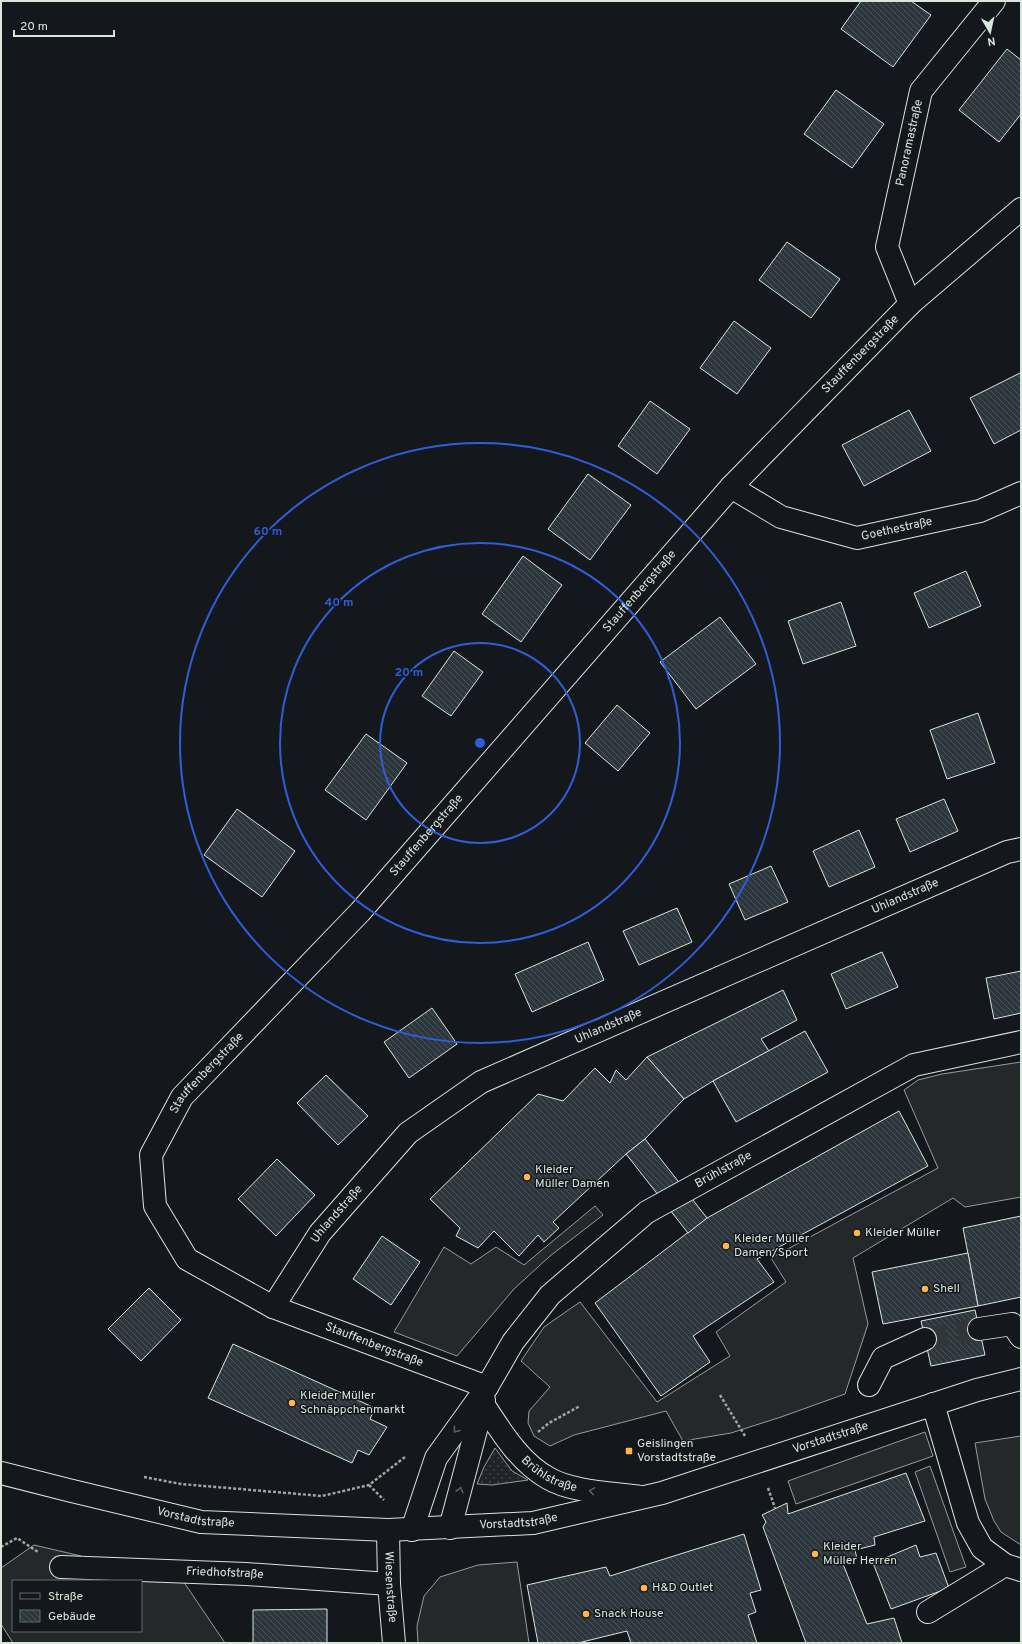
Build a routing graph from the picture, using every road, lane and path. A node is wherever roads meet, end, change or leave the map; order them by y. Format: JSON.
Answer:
{"nodes":[{"id":1,"x":994,"y":1,"type":"edge"},
{"id":2,"x":1021,"y":209,"type":"edge"},
{"id":3,"x":910,"y":304,"type":"junction"},
{"id":4,"x":731,"y":487,"type":"junction"},
{"id":5,"x":1021,"y":493,"type":"edge"},
{"id":6,"x":1021,"y":849,"type":"edge"},
{"id":7,"x":1021,"y":1042,"type":"edge"},
{"id":8,"x":272,"y":1306,"type":"junction"},
{"id":9,"x":979,"y":1329,"type":"tunnel mouth"},
{"id":10,"x":1021,"y":1337,"type":"edge"},
{"id":11,"x":925,"y":1339,"type":"tunnel mouth"},
{"id":12,"x":1021,"y":1379,"type":"edge"},
{"id":13,"x":869,"y":1385,"type":"dead end"},
{"id":14,"x":485,"y":1396,"type":"junction"},
{"id":15,"x":933,"y":1404,"type":"junction"},
{"id":16,"x":1,"y":1473,"type":"edge"},
{"id":17,"x":143,"y":1476,"type":"dead end"},
{"id":18,"x":369,"y":1485,"type":"dead end"},
{"id":19,"x":644,"y":1497,"type":"junction"},
{"id":20,"x":450,"y":1528,"type":"junction"},
{"id":21,"x":388,"y":1530,"type":"junction"},
{"id":22,"x":412,"y":1530,"type":"junction"},
{"id":23,"x":1,"y":1547,"type":"edge"},
{"id":24,"x":61,"y":1568,"type":"joint"},
{"id":25,"x":1013,"y":1568,"type":"edge"},
{"id":26,"x":389,"y":1584,"type":"junction"},
{"id":27,"x":928,"y":1612,"type":"dead end"},
{"id":28,"x":394,"y":1643,"type":"edge"}],
"edges":[{"from":1,"to":3,"type":"street","name":"Panoramastraße"},
{"from":2,"to":3,"type":"street","name":"Stauffenbergstraße"},
{"from":3,"to":4,"type":"street","name":"Stauffenbergstraße"},
{"from":4,"to":5,"type":"street","name":"Goethestraße"},
{"from":4,"to":8,"type":"street","name":"Stauffenbergstraße"},
{"from":6,"to":8,"type":"street","name":"Uhlandstraße"},
{"from":7,"to":14,"type":"street","name":"Brühlstraße"},
{"from":8,"to":14,"type":"street","name":"Stauffenbergstraße"},
{"from":9,"to":10,"type":"street"},
{"from":11,"to":13,"type":"street"},
{"from":12,"to":15,"type":"street","name":"Vorstadtstraße"},
{"from":19,"to":14,"type":"street","name":"Brühlstraße","one_way":true},
{"from":20,"to":14,"type":"street","name":"Brühlstraße","one_way":true},
{"from":14,"to":22,"type":"street","name":"Brühlstraße","one_way":true},
{"from":15,"to":19,"type":"street","name":"Vorstadtstraße"},
{"from":15,"to":25,"type":"street"},
{"from":16,"to":21,"type":"street","name":"Vorstadtstraße"},
{"from":17,"to":18,"type":"path"},
{"from":19,"to":20,"type":"street","name":"Vorstadtstraße"},
{"from":20,"to":22,"type":"street","name":"Vorstadtstraße"},
{"from":21,"to":22,"type":"street","name":"Vorstadtstraße"},
{"from":21,"to":26,"type":"street","name":"Wiesenstraße"},
{"from":23,"to":24,"type":"path"},
{"from":24,"to":26,"type":"street","name":"Friedhofstraße"},
{"from":25,"to":27,"type":"street"},
{"from":26,"to":28,"type":"street","name":"Wiesenstraße"}]}
